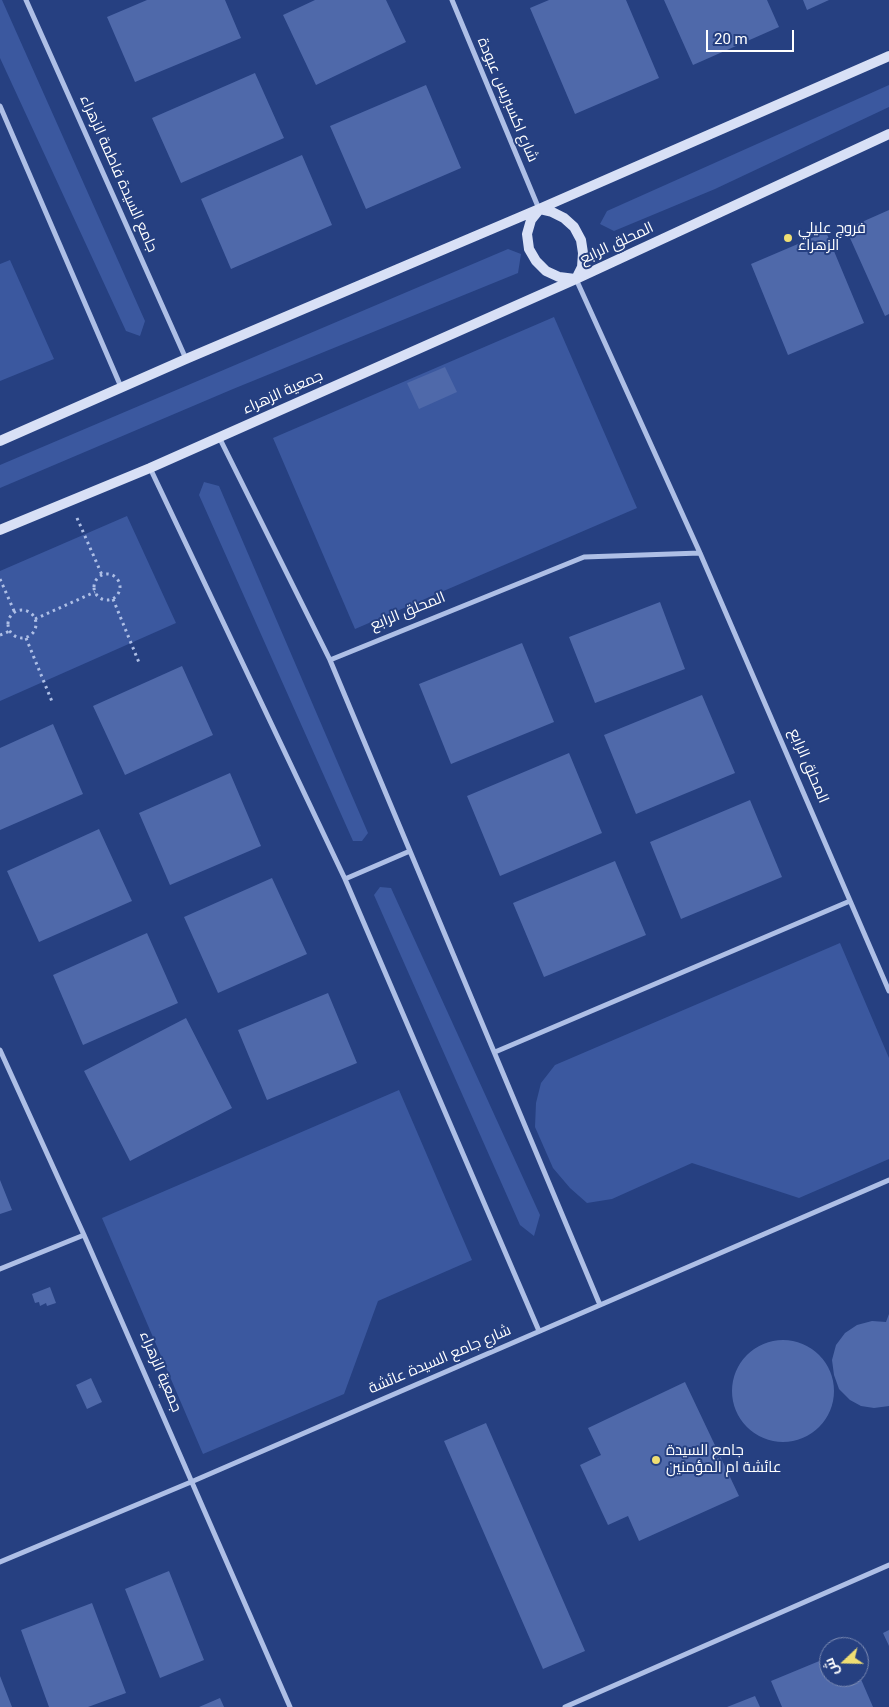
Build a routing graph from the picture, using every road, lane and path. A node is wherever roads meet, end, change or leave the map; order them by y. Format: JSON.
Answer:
{"nodes":[{"id":1,"x":26,"y":0,"type":"edge"},
{"id":2,"x":452,"y":0,"type":"edge"},
{"id":3,"x":889,"y":56,"type":"edge"},
{"id":4,"x":0,"y":106,"type":"edge"},
{"id":5,"x":889,"y":134,"type":"edge"},
{"id":6,"x":539,"y":210,"type":"junction"},
{"id":7,"x":576,"y":279,"type":"junction"},
{"id":8,"x":186,"y":359,"type":"junction"},
{"id":9,"x":121,"y":387,"type":"junction"},
{"id":10,"x":219,"y":437,"type":"junction"},
{"id":11,"x":0,"y":441,"type":"edge"},
{"id":12,"x":150,"y":468,"type":"junction"},
{"id":13,"x":70,"y":501,"type":"junction"},
{"id":14,"x":0,"y":530,"type":"edge"},
{"id":15,"x":700,"y":553,"type":"junction"},
{"id":16,"x":102,"y":575,"type":"junction"},
{"id":17,"x":0,"y":579,"type":"edge"},
{"id":18,"x":95,"y":592,"type":"junction"},
{"id":19,"x":113,"y":598,"type":"junction"},
{"id":20,"x":15,"y":613,"type":"junction"},
{"id":21,"x":35,"y":619,"type":"junction"},
{"id":22,"x":10,"y":631,"type":"junction"},
{"id":23,"x":0,"y":635,"type":"edge"},
{"id":24,"x":26,"y":638,"type":"junction"},
{"id":25,"x":330,"y":660,"type":"junction"},
{"id":26,"x":140,"y":665,"type":"dead end"},
{"id":27,"x":53,"y":704,"type":"dead end"},
{"id":28,"x":410,"y":851,"type":"junction"},
{"id":29,"x":345,"y":879,"type":"junction"},
{"id":30,"x":850,"y":901,"type":"junction"},
{"id":31,"x":889,"y":991,"type":"edge"},
{"id":32,"x":0,"y":1050,"type":"edge"},
{"id":33,"x":495,"y":1052,"type":"junction"},
{"id":34,"x":889,"y":1180,"type":"edge"},
{"id":35,"x":84,"y":1235,"type":"junction"},
{"id":36,"x":0,"y":1269,"type":"edge"},
{"id":37,"x":600,"y":1305,"type":"junction"},
{"id":38,"x":539,"y":1331,"type":"junction"},
{"id":39,"x":191,"y":1482,"type":"junction"},
{"id":40,"x":0,"y":1562,"type":"edge"},
{"id":41,"x":889,"y":1566,"type":"edge"},
{"id":42,"x":290,"y":1707,"type":"edge"},
{"id":43,"x":565,"y":1707,"type":"edge"}],
"edges":[{"from":1,"to":8,"type":"street","name":"جامع السيدة فاطمة الزهراء"},
{"from":2,"to":6,"type":"street","name":"شارع اكسبريس عبودة"},
{"from":3,"to":6,"type":"street"},
{"from":4,"to":9,"type":"street"},
{"from":5,"to":7,"type":"street","name":"المحلق الرابع"},
{"from":6,"to":7,"type":"street"},
{"from":6,"to":7,"type":"street"},
{"from":6,"to":8,"type":"street"},
{"from":7,"to":10,"type":"street","name":"جمعية الزهراء"},
{"from":7,"to":15,"type":"street","name":"المحلق الرابع"},
{"from":8,"to":9,"type":"street"},
{"from":9,"to":11,"type":"street"},
{"from":10,"to":12,"type":"street","name":"جمعية الزهراء"},
{"from":10,"to":25,"type":"street"},
{"from":12,"to":13,"type":"street","name":"جمعية الزهراء"},
{"from":12,"to":29,"type":"street"},
{"from":13,"to":14,"type":"street","name":"جمعية الزهراء"},
{"from":13,"to":16,"type":"path"},
{"from":15,"to":25,"type":"street","name":"المحلق الرابع"},
{"from":15,"to":30,"type":"street","name":"المحلق الرابع"},
{"from":16,"to":18,"type":"path"},
{"from":16,"to":19,"type":"path"},
{"from":17,"to":20,"type":"path"},
{"from":18,"to":19,"type":"path"},
{"from":18,"to":21,"type":"path"},
{"from":19,"to":26,"type":"path"},
{"from":20,"to":21,"type":"path"},
{"from":20,"to":22,"type":"path"},
{"from":21,"to":24,"type":"path"},
{"from":22,"to":23,"type":"path"},
{"from":22,"to":24,"type":"path"},
{"from":24,"to":27,"type":"path"},
{"from":25,"to":28,"type":"street"},
{"from":28,"to":29,"type":"street"},
{"from":28,"to":33,"type":"street"},
{"from":29,"to":38,"type":"street"},
{"from":30,"to":31,"type":"street","name":"المحلق الرابع"},
{"from":30,"to":33,"type":"street"},
{"from":32,"to":35,"type":"street","name":"جمعية الزهراء"},
{"from":33,"to":37,"type":"street"},
{"from":34,"to":37,"type":"street","name":"شارع جامع السيدة عائشة"},
{"from":35,"to":36,"type":"street"},
{"from":35,"to":39,"type":"street","name":"جمعية الزهراء"},
{"from":37,"to":38,"type":"street","name":"شارع جامع السيدة عائشة"},
{"from":38,"to":39,"type":"street","name":"شارع جامع السيدة عائشة"},
{"from":39,"to":40,"type":"street","name":"شارع جامع السيدة عائشة"},
{"from":39,"to":42,"type":"street","name":"جمعية الزهراء"},
{"from":41,"to":43,"type":"street"}]}
